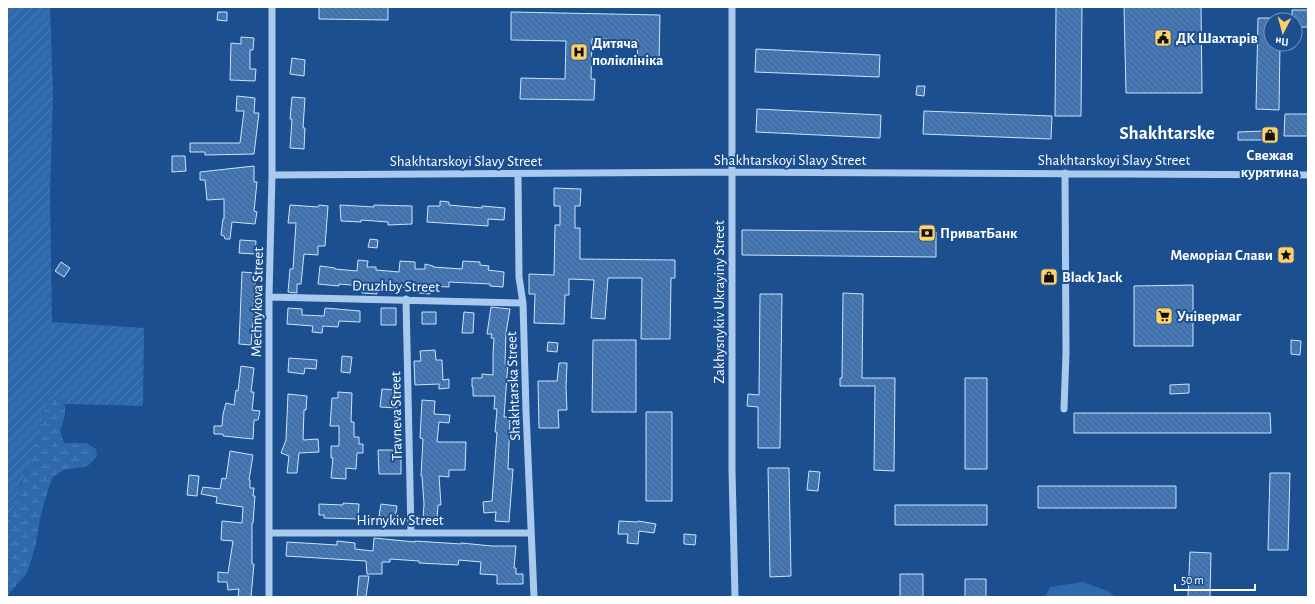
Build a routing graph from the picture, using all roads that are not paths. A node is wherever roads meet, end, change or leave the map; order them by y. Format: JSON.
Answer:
{"nodes":[{"id":1,"x":272,"y":7,"type":"edge"},
{"id":2,"x":732,"y":7,"type":"edge"},
{"id":3,"x":731,"y":172,"type":"junction"},
{"id":4,"x":1065,"y":173,"type":"junction"},
{"id":5,"x":518,"y":174,"type":"junction"},
{"id":6,"x":1308,"y":174,"type":"edge"},
{"id":7,"x":272,"y":175,"type":"junction"},
{"id":8,"x":269,"y":296,"type":"junction"},
{"id":9,"x":406,"y":299,"type":"junction"},
{"id":10,"x":524,"y":303,"type":"junction"},
{"id":11,"x":1064,"y":409,"type":"dead end"},
{"id":12,"x":531,"y":532,"type":"junction"},
{"id":13,"x":269,"y":533,"type":"junction"},
{"id":14,"x":411,"y":533,"type":"junction"},
{"id":15,"x":269,"y":597,"type":"edge"},
{"id":16,"x":534,"y":597,"type":"edge"},
{"id":17,"x":735,"y":597,"type":"edge"}],
"edges":[{"from":1,"to":7,"type":"street","name":"Mechnykova Street"},
{"from":2,"to":3,"type":"street","name":"Zakhysnykiv Ukrayiny Street"},
{"from":3,"to":4,"type":"street","name":"Shakhtarskoyi Slavy Street"},
{"from":3,"to":5,"type":"street","name":"Shakhtarskoyi Slavy Street"},
{"from":3,"to":17,"type":"street","name":"Zakhysnykiv Ukrayiny Street"},
{"from":4,"to":6,"type":"street","name":"Shakhtarskoyi Slavy Street"},
{"from":4,"to":11,"type":"street"},
{"from":5,"to":7,"type":"street","name":"Shakhtarskoyi Slavy Street"},
{"from":5,"to":10,"type":"street","name":"Shakhtarska Street"},
{"from":7,"to":8,"type":"street","name":"Mechnykova Street"},
{"from":8,"to":9,"type":"street","name":"Druzhby Street"},
{"from":8,"to":13,"type":"street","name":"Mechnykova Street"},
{"from":9,"to":10,"type":"street","name":"Druzhby Street"},
{"from":9,"to":14,"type":"street","name":"Travneva Street"},
{"from":10,"to":12,"type":"street","name":"Shakhtarska Street"},
{"from":12,"to":14,"type":"street","name":"Hirnykiv Street"},
{"from":12,"to":16,"type":"street","name":"Shakhtarska Street"},
{"from":13,"to":14,"type":"street","name":"Hirnykiv Street"},
{"from":13,"to":15,"type":"street","name":"Mechnykova Street"}]}
